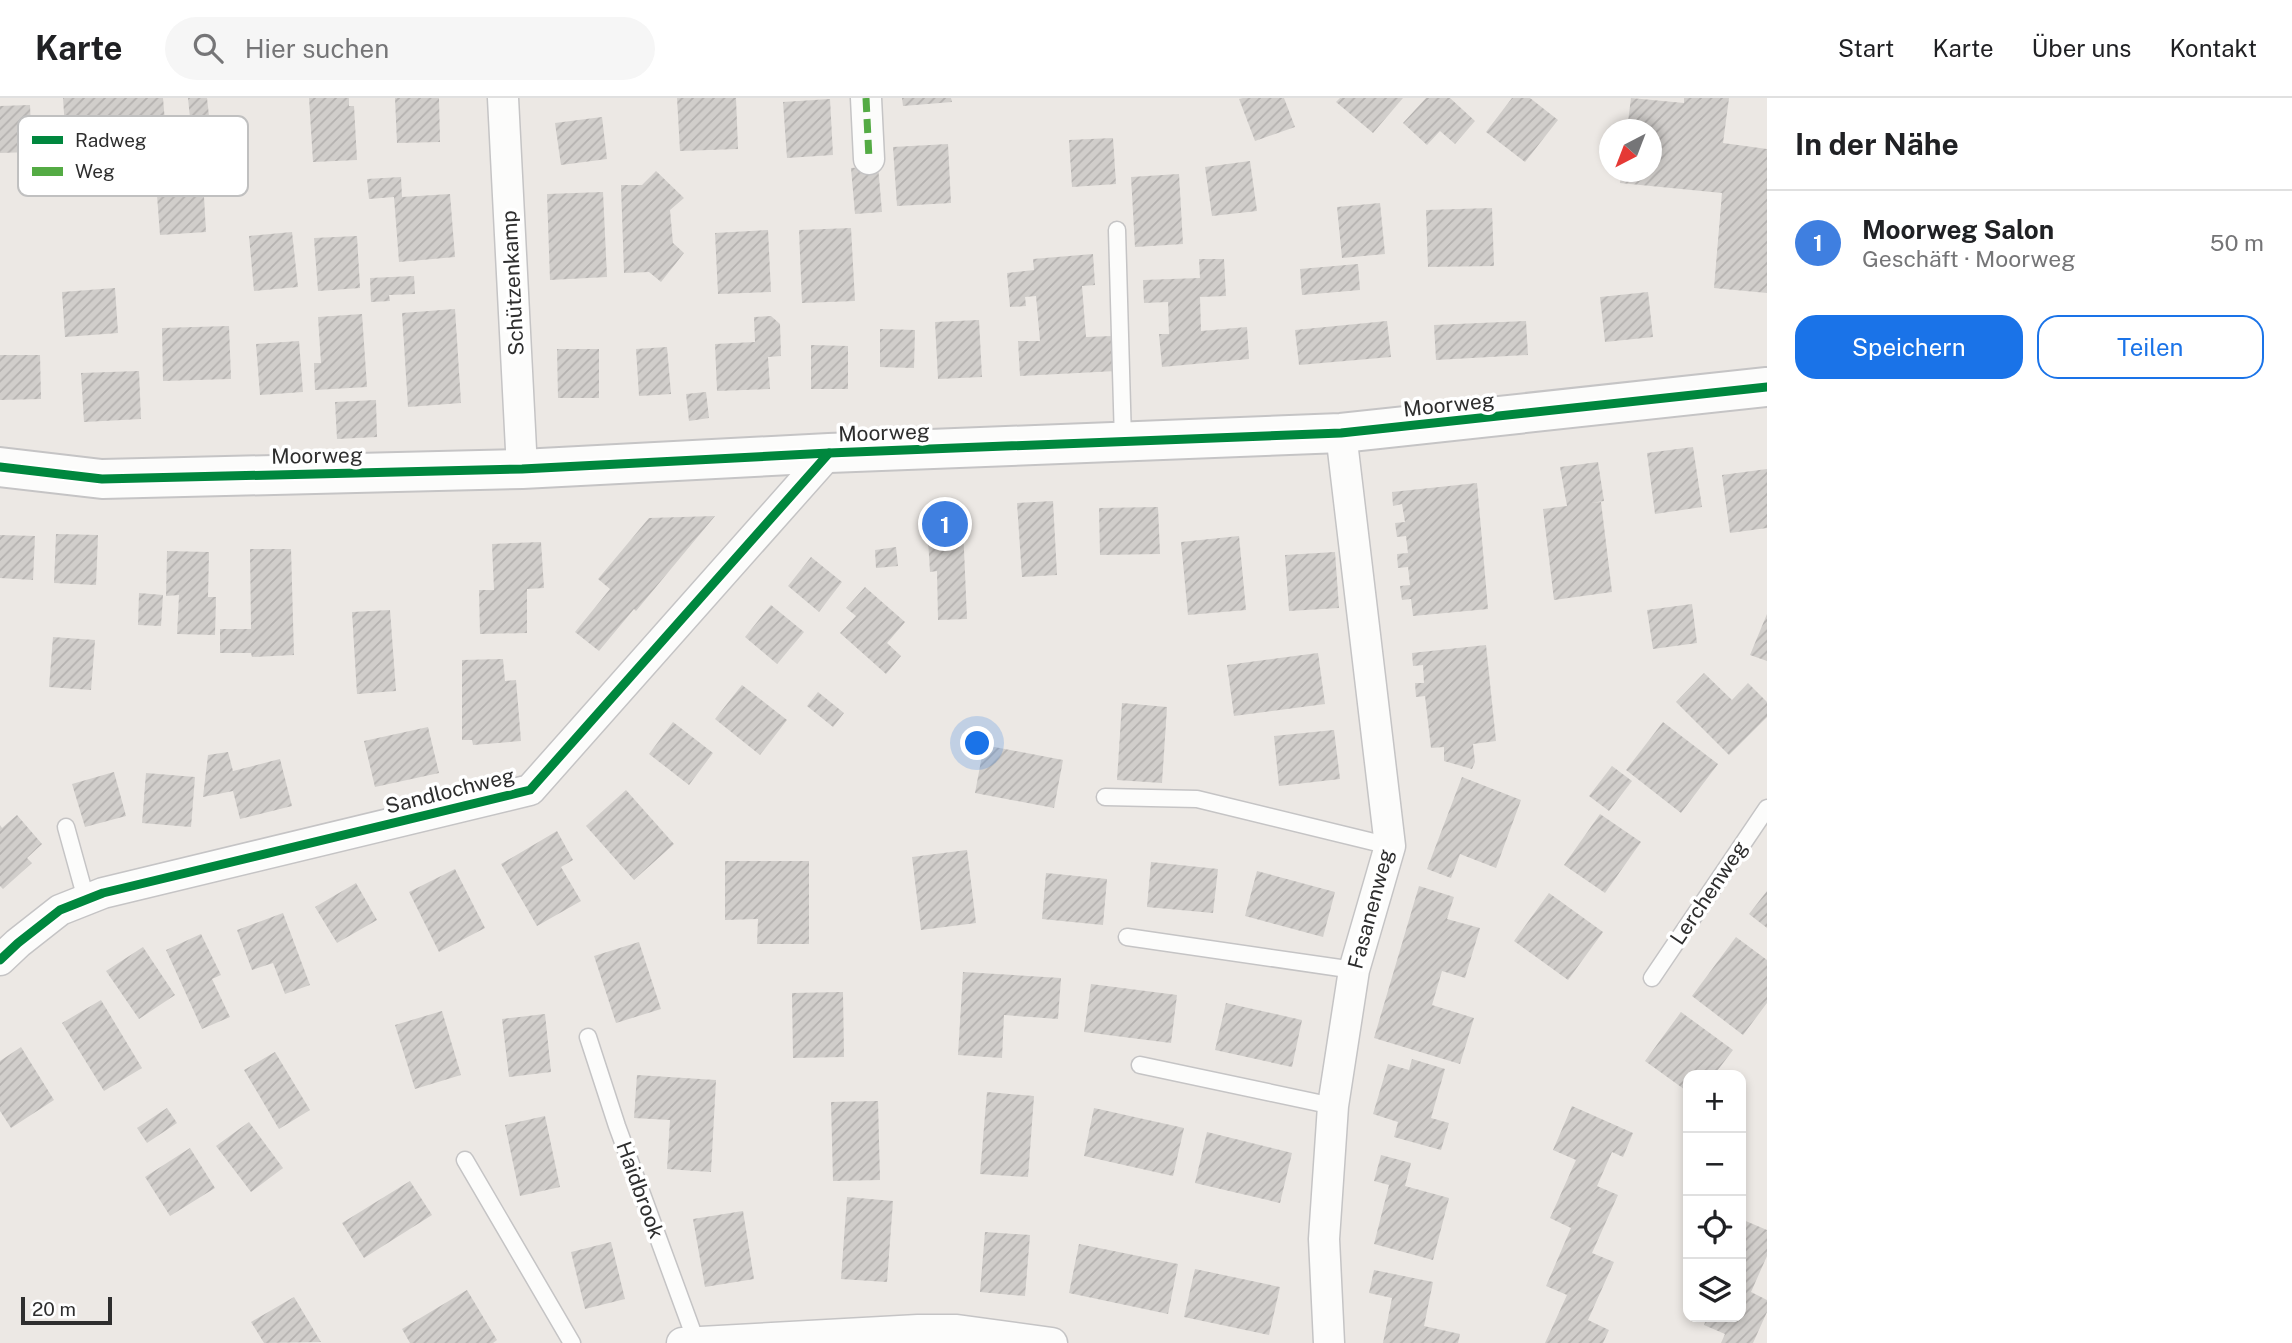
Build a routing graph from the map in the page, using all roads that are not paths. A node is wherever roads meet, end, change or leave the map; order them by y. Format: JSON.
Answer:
{"nodes":[{"id":1,"x":503,"y":98,"type":"edge"},
{"id":2,"x":866,"y":98,"type":"edge"},
{"id":3,"x":869,"y":159,"type":"dead end"},
{"id":4,"x":1117,"y":230,"type":"dead end"},
{"id":5,"x":1767,"y":387,"type":"edge"},
{"id":6,"x":1341,"y":433,"type":"junction"},
{"id":7,"x":1122,"y":441,"type":"junction"},
{"id":8,"x":829,"y":453,"type":"junction"},
{"id":9,"x":0,"y":467,"type":"edge"},
{"id":10,"x":522,"y":469,"type":"junction"},
{"id":11,"x":1105,"y":797,"type":"dead end"},
{"id":12,"x":1767,"y":808,"type":"edge"},
{"id":13,"x":66,"y":827,"type":"dead end"},
{"id":14,"x":1390,"y":846,"type":"junction"},
{"id":15,"x":86,"y":899,"type":"junction"},
{"id":16,"x":1127,"y":937,"type":"dead end"},
{"id":17,"x":0,"y":961,"type":"edge"},
{"id":18,"x":1354,"y":970,"type":"junction"},
{"id":19,"x":1652,"y":978,"type":"dead end"},
{"id":20,"x":588,"y":1037,"type":"dead end"},
{"id":21,"x":1140,"y":1065,"type":"dead end"},
{"id":22,"x":1333,"y":1106,"type":"junction"},
{"id":23,"x":465,"y":1160,"type":"dead end"},
{"id":24,"x":918,"y":1337,"type":"edge"},
{"id":25,"x":689,"y":1342,"type":"edge"},
{"id":26,"x":572,"y":1343,"type":"edge"},
{"id":27,"x":1052,"y":1343,"type":"edge"},
{"id":28,"x":1329,"y":1343,"type":"edge"}],
"edges":[{"from":1,"to":10,"type":"street","name":"Schützenkamp"},
{"from":2,"to":3,"type":"street"},
{"from":4,"to":7,"type":"lane"},
{"from":5,"to":6,"type":"street","name":"Moorweg"},
{"from":6,"to":7,"type":"street","name":"Moorweg"},
{"from":6,"to":14,"type":"street","name":"Fasanenweg"},
{"from":7,"to":8,"type":"street","name":"Moorweg"},
{"from":8,"to":10,"type":"street","name":"Moorweg"},
{"from":8,"to":15,"type":"street","name":"Sandlochweg"},
{"from":9,"to":10,"type":"street","name":"Moorweg"},
{"from":11,"to":14,"type":"lane"},
{"from":12,"to":19,"type":"lane","name":"Lerchenweg"},
{"from":13,"to":15,"type":"lane"},
{"from":14,"to":18,"type":"street","name":"Fasanenweg"},
{"from":15,"to":17,"type":"street","name":"Sandlochweg"},
{"from":16,"to":18,"type":"lane"},
{"from":18,"to":22,"type":"street","name":"Fasanenweg"},
{"from":20,"to":25,"type":"lane","name":"Haidbrook"},
{"from":21,"to":22,"type":"lane"},
{"from":22,"to":28,"type":"street","name":"Fasanenweg"},
{"from":23,"to":26,"type":"lane"},
{"from":24,"to":25,"type":"street","name":"Haidbrook"},
{"from":24,"to":27,"type":"street","name":"Haidbrook"}]}
